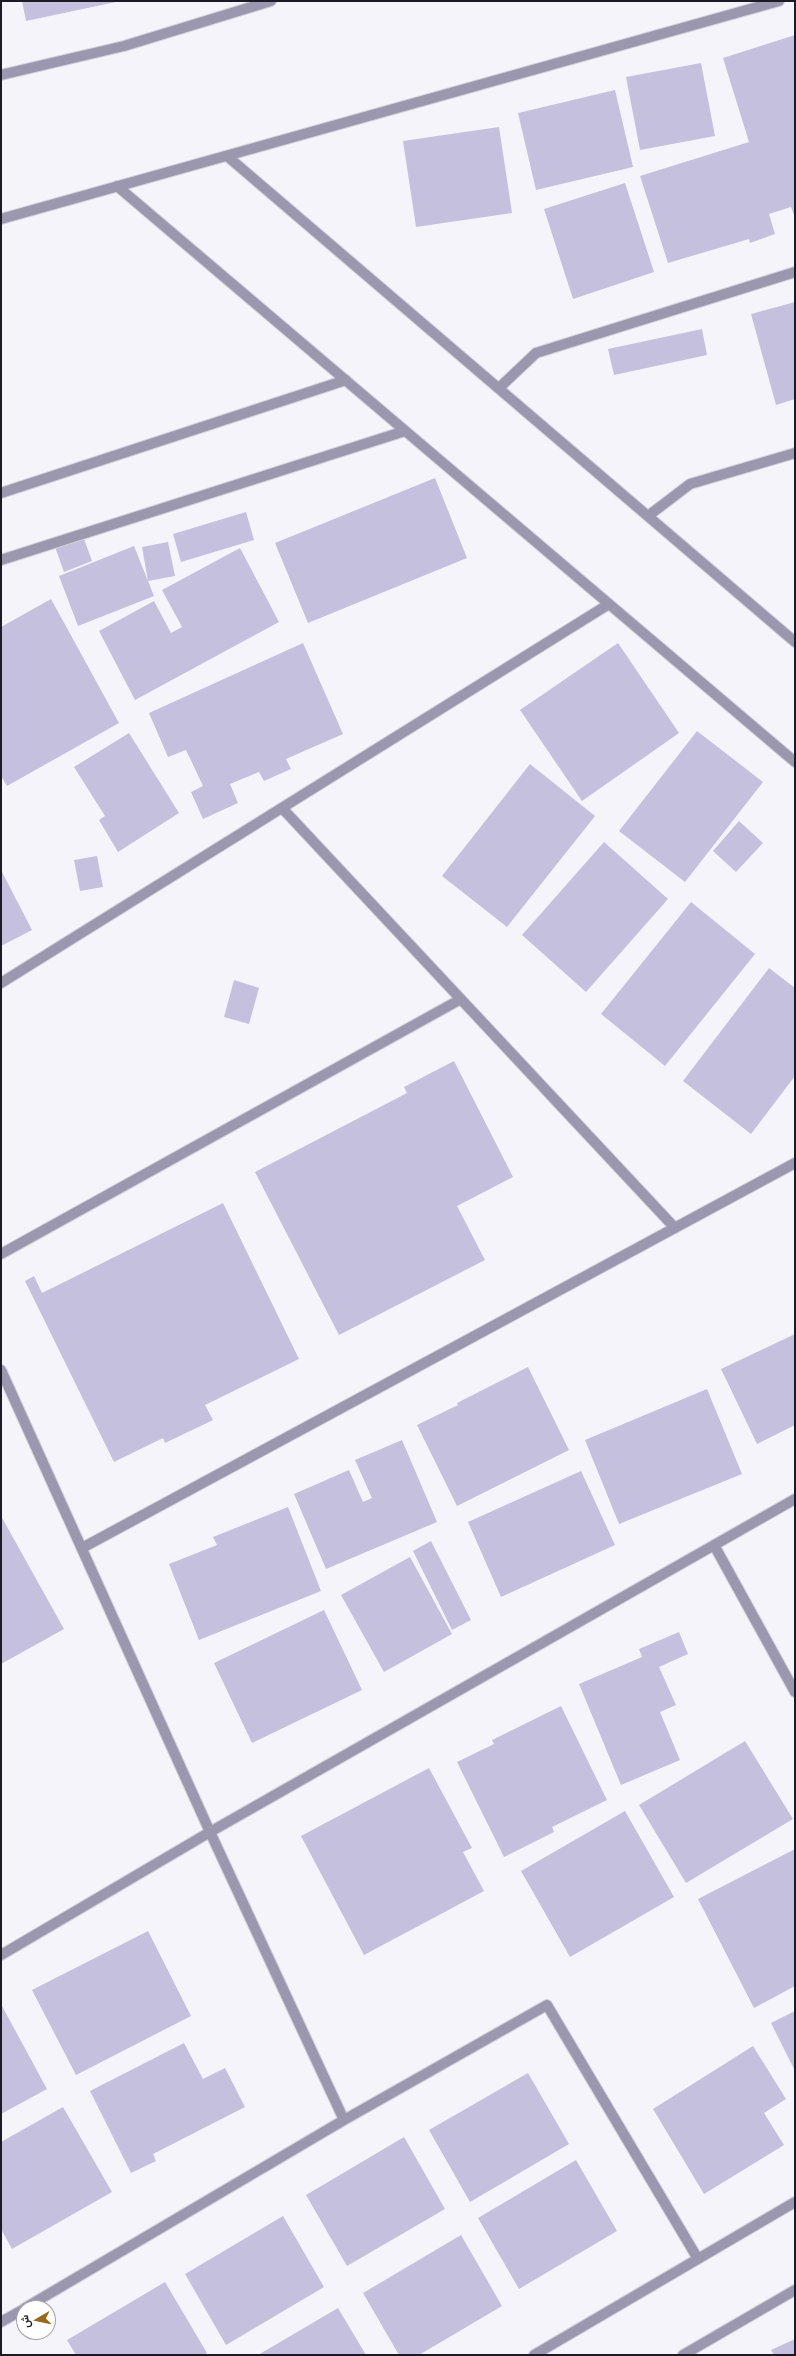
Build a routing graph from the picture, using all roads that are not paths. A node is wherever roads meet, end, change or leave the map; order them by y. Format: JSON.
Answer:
{"nodes":[{"id":1,"x":271,"y":1,"type":"edge"},
{"id":2,"x":779,"y":1,"type":"edge"},
{"id":3,"x":1,"y":75,"type":"edge"},
{"id":4,"x":227,"y":156,"type":"junction"},
{"id":5,"x":117,"y":186,"type":"junction"},
{"id":6,"x":1,"y":219,"type":"edge"},
{"id":7,"x":795,"y":272,"type":"edge"},
{"id":8,"x":346,"y":380,"type":"junction"},
{"id":9,"x":498,"y":388,"type":"junction"},
{"id":10,"x":405,"y":431,"type":"junction"},
{"id":11,"x":795,"y":453,"type":"edge"},
{"id":12,"x":1,"y":493,"type":"edge"},
{"id":13,"x":648,"y":516,"type":"junction"},
{"id":14,"x":1,"y":560,"type":"edge"},
{"id":15,"x":609,"y":604,"type":"junction"},
{"id":16,"x":795,"y":642,"type":"edge"},
{"id":17,"x":795,"y":762,"type":"edge"},
{"id":18,"x":282,"y":808,"type":"junction"},
{"id":19,"x":1,"y":983,"type":"edge"},
{"id":20,"x":461,"y":999,"type":"junction"},
{"id":21,"x":795,"y":1163,"type":"edge"},
{"id":22,"x":675,"y":1228,"type":"junction"},
{"id":23,"x":1,"y":1254,"type":"edge"},
{"id":24,"x":1,"y":1370,"type":"edge"},
{"id":25,"x":795,"y":1499,"type":"edge"},
{"id":26,"x":714,"y":1545,"type":"junction"},
{"id":27,"x":82,"y":1548,"type":"junction"},
{"id":28,"x":795,"y":1692,"type":"edge"},
{"id":29,"x":210,"y":1832,"type":"junction"},
{"id":30,"x":1,"y":1955,"type":"edge"},
{"id":31,"x":344,"y":2120,"type":"junction"},
{"id":32,"x":795,"y":2202,"type":"edge"},
{"id":33,"x":698,"y":2259,"type":"junction"},
{"id":34,"x":795,"y":2290,"type":"edge"},
{"id":35,"x":39,"y":2300,"type":"edge"},
{"id":36,"x":16,"y":2313,"type":"edge"},
{"id":37,"x":1,"y":2322,"type":"edge"},
{"id":38,"x":534,"y":2355,"type":"edge"},
{"id":39,"x":683,"y":2355,"type":"edge"}],
"edges":[{"from":1,"to":3,"type":"street"},
{"from":2,"to":4,"type":"street"},
{"from":4,"to":5,"type":"street"},
{"from":4,"to":9,"type":"street"},
{"from":5,"to":6,"type":"street"},
{"from":5,"to":8,"type":"street"},
{"from":7,"to":9,"type":"street"},
{"from":8,"to":10,"type":"street"},
{"from":8,"to":12,"type":"street"},
{"from":9,"to":13,"type":"street"},
{"from":10,"to":14,"type":"street"},
{"from":10,"to":15,"type":"street"},
{"from":11,"to":13,"type":"street"},
{"from":13,"to":16,"type":"street"},
{"from":15,"to":17,"type":"street"},
{"from":15,"to":18,"type":"street"},
{"from":18,"to":19,"type":"street"},
{"from":18,"to":20,"type":"street"},
{"from":20,"to":22,"type":"street"},
{"from":20,"to":23,"type":"street"},
{"from":21,"to":22,"type":"street"},
{"from":22,"to":27,"type":"street"},
{"from":24,"to":27,"type":"street"},
{"from":25,"to":26,"type":"street"},
{"from":26,"to":28,"type":"street"},
{"from":26,"to":29,"type":"street"},
{"from":27,"to":29,"type":"street"},
{"from":29,"to":30,"type":"street"},
{"from":29,"to":31,"type":"street"},
{"from":31,"to":33,"type":"street"},
{"from":31,"to":35,"type":"street"},
{"from":32,"to":33,"type":"street"},
{"from":33,"to":38,"type":"street"},
{"from":34,"to":39,"type":"street"},
{"from":36,"to":37,"type":"street"}]}
